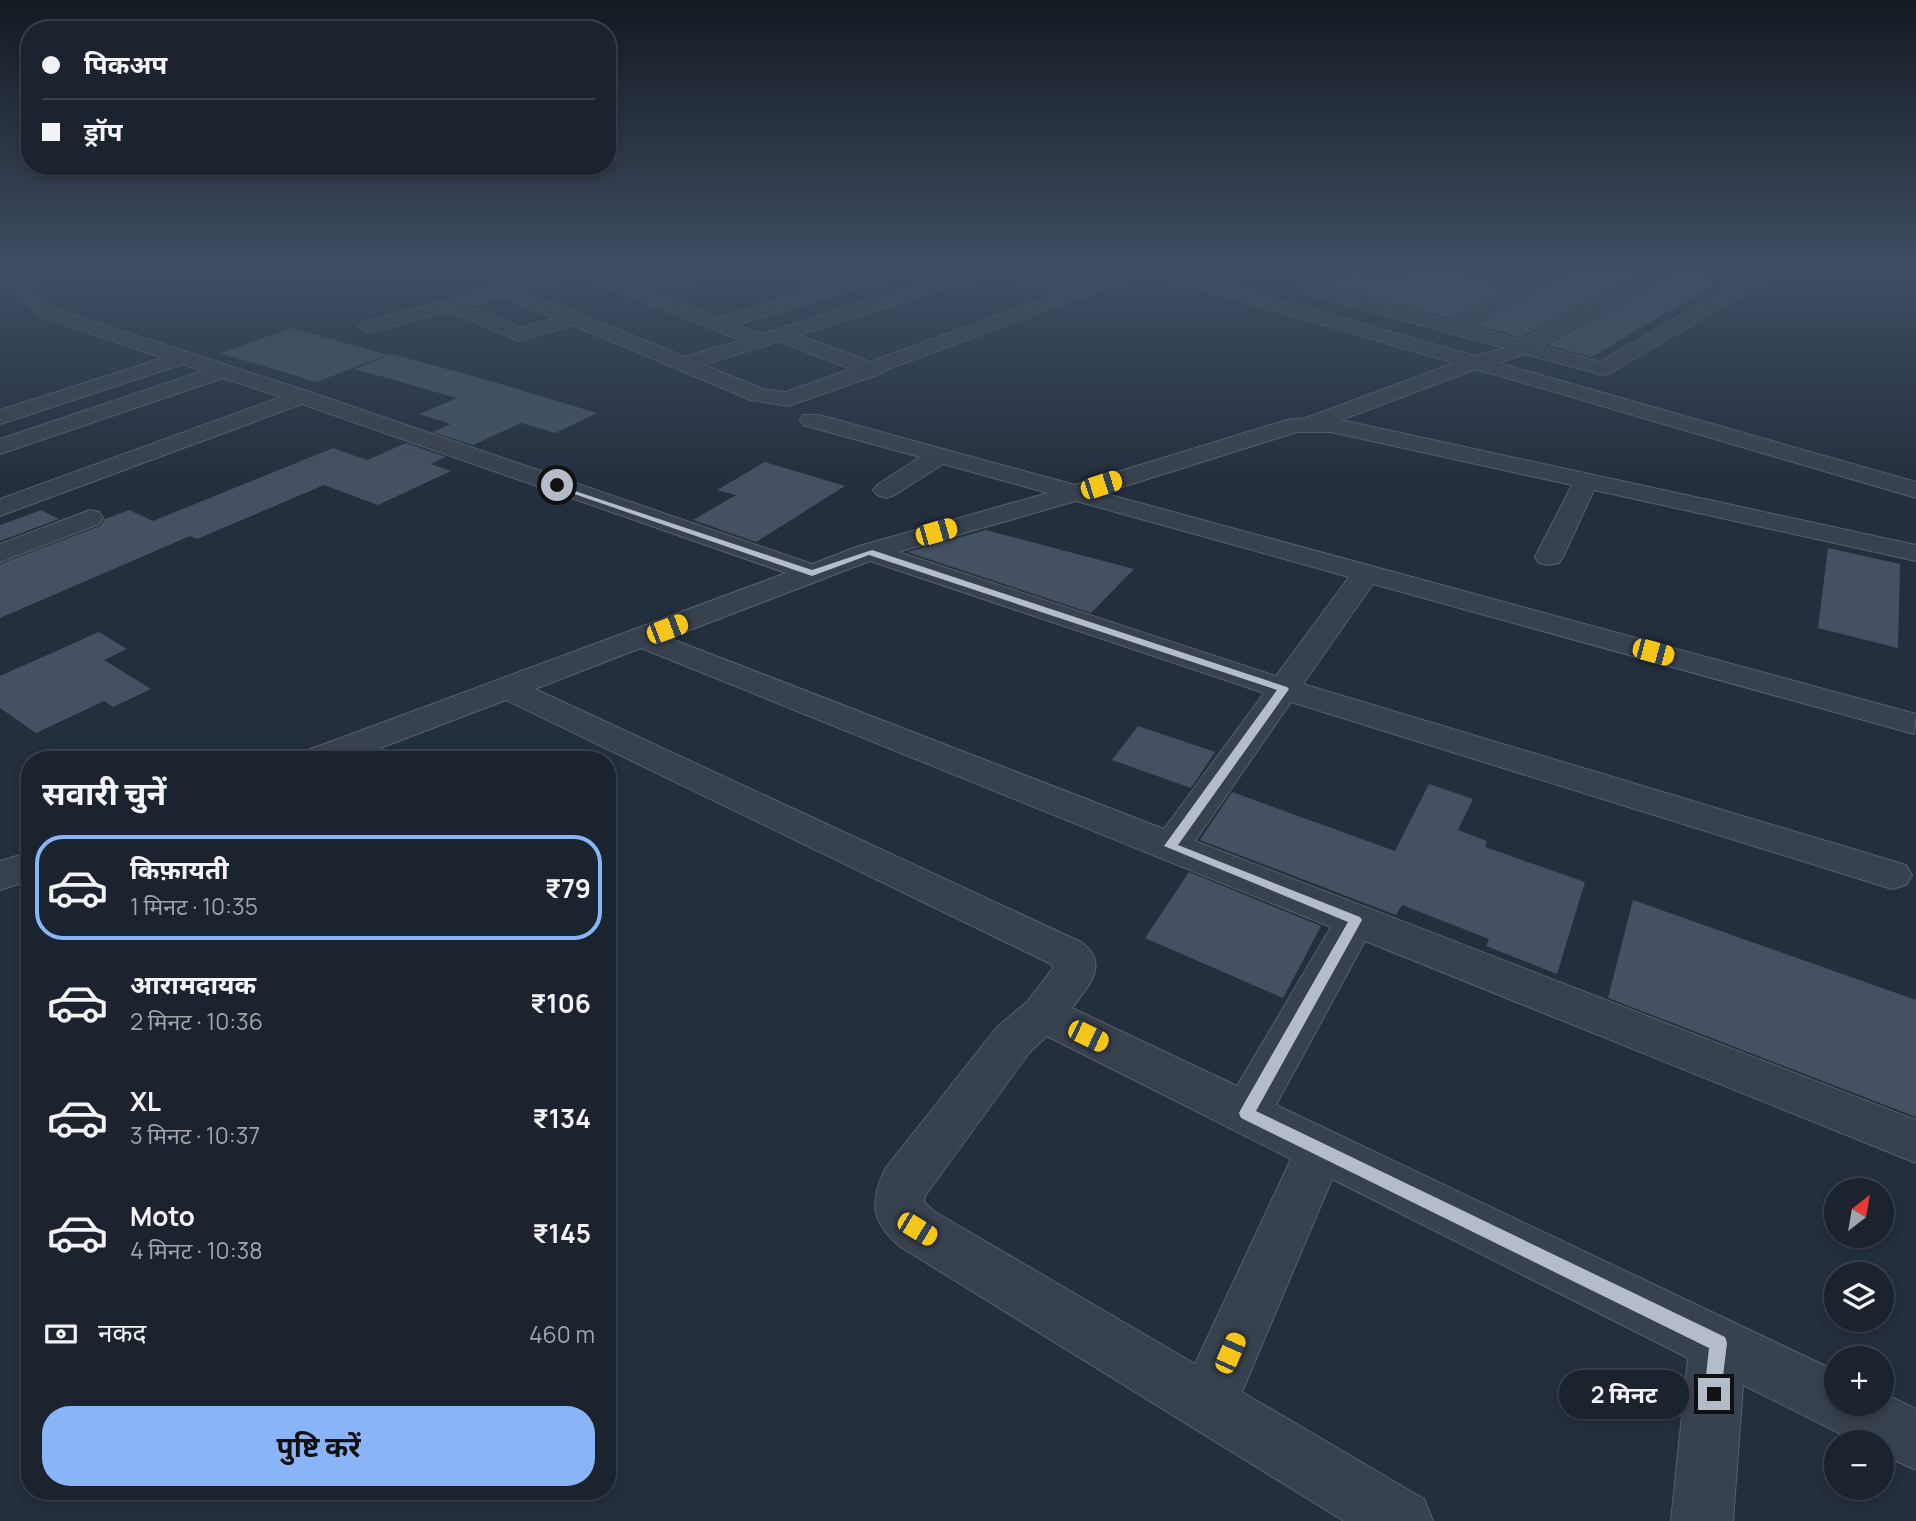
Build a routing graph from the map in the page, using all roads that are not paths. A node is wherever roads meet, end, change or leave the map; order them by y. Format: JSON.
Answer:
{"nodes":[{"id":1,"x":128,"y":340,"type":"edge"},
{"id":2,"x":627,"y":340,"type":"edge"},
{"id":3,"x":760,"y":340,"type":"edge"},
{"id":4,"x":778,"y":340,"type":"edge"},
{"id":5,"x":953,"y":340,"type":"edge"},
{"id":6,"x":1413,"y":340,"type":"edge"},
{"id":7,"x":1419,"y":340,"type":"edge"},
{"id":8,"x":1499,"y":340,"type":"edge"},
{"id":9,"x":1537,"y":340,"type":"edge"},
{"id":10,"x":1652,"y":340,"type":"edge"},
{"id":11,"x":1524,"y":347,"type":"junction"},
{"id":12,"x":182,"y":358,"type":"junction"},
{"id":13,"x":1483,"y":359,"type":"junction"},
{"id":14,"x":685,"y":364,"type":"junction"},
{"id":15,"x":873,"y":370,"type":"junction"},
{"id":16,"x":220,"y":372,"type":"junction"},
{"id":17,"x":302,"y":397,"type":"junction"},
{"id":18,"x":0,"y":417,"type":"edge"},
{"id":19,"x":811,"y":419,"type":"dead end"},
{"id":20,"x":1311,"y":424,"type":"junction"},
{"id":21,"x":0,"y":447,"type":"edge"},
{"id":22,"x":940,"y":455,"type":"junction"},
{"id":23,"x":1916,"y":476,"type":"edge"},
{"id":24,"x":1586,"y":481,"type":"junction"},
{"id":25,"x":886,"y":490,"type":"dead end"},
{"id":26,"x":1916,"y":490,"type":"edge"},
{"id":27,"x":1076,"y":493,"type":"junction"},
{"id":28,"x":0,"y":508,"type":"edge"},
{"id":29,"x":90,"y":518,"type":"dead end"},
{"id":30,"x":869,"y":552,"type":"junction"},
{"id":31,"x":1916,"y":553,"type":"edge"},
{"id":32,"x":0,"y":554,"type":"edge"},
{"id":33,"x":1549,"y":557,"type":"dead end"},
{"id":34,"x":812,"y":573,"type":"junction"},
{"id":35,"x":1366,"y":573,"type":"junction"},
{"id":36,"x":643,"y":638,"type":"junction"},
{"id":37,"x":508,"y":688,"type":"junction"},
{"id":38,"x":1284,"y":689,"type":"junction"},
{"id":39,"x":1914,"y":724,"type":"dead end"},
{"id":40,"x":339,"y":751,"type":"edge"},
{"id":41,"x":1171,"y":846,"type":"junction"},
{"id":42,"x":21,"y":868,"type":"edge"},
{"id":43,"x":1892,"y":875,"type":"dead end"},
{"id":44,"x":0,"y":876,"type":"edge"},
{"id":45,"x":1356,"y":920,"type":"junction"},
{"id":46,"x":1043,"y":1014,"type":"junction"},
{"id":47,"x":1247,"y":1113,"type":"junction"},
{"id":48,"x":1916,"y":1142,"type":"edge"},
{"id":49,"x":1320,"y":1149,"type":"junction"},
{"id":50,"x":1718,"y":1343,"type":"junction"},
{"id":51,"x":1824,"y":1395,"type":"edge"},
{"id":52,"x":1207,"y":1404,"type":"junction"},
{"id":53,"x":1867,"y":1416,"type":"edge"},
{"id":54,"x":1916,"y":1440,"type":"edge"},
{"id":55,"x":1402,"y":1521,"type":"edge"},
{"id":56,"x":1702,"y":1521,"type":"edge"}],
"edges":[{"from":1,"to":12,"type":"street"},
{"from":2,"to":14,"type":"street"},
{"from":3,"to":14,"type":"street"},
{"from":4,"to":15,"type":"street"},
{"from":5,"to":15,"type":"street"},
{"from":6,"to":13,"type":"street"},
{"from":7,"to":13,"type":"street"},
{"from":8,"to":11,"type":"street"},
{"from":9,"to":11,"type":"street"},
{"from":10,"to":11,"type":"street"},
{"from":11,"to":13,"type":"street"},
{"from":12,"to":16,"type":"street"},
{"from":12,"to":18,"type":"street"},
{"from":13,"to":20,"type":"street"},
{"from":13,"to":23,"type":"street"},
{"from":13,"to":26,"type":"street"},
{"from":14,"to":15,"type":"street"},
{"from":16,"to":17,"type":"street"},
{"from":16,"to":21,"type":"street"},
{"from":17,"to":28,"type":"street"},
{"from":17,"to":34,"type":"street"},
{"from":19,"to":22,"type":"street"},
{"from":20,"to":24,"type":"street"},
{"from":20,"to":27,"type":"street"},
{"from":22,"to":25,"type":"street"},
{"from":22,"to":27,"type":"street"},
{"from":24,"to":31,"type":"street"},
{"from":24,"to":33,"type":"street"},
{"from":27,"to":30,"type":"street"},
{"from":27,"to":35,"type":"street"},
{"from":29,"to":32,"type":"street"},
{"from":30,"to":34,"type":"street"},
{"from":30,"to":38,"type":"street"},
{"from":34,"to":36,"type":"street"},
{"from":35,"to":38,"type":"street"},
{"from":35,"to":39,"type":"street"},
{"from":36,"to":37,"type":"street"},
{"from":36,"to":41,"type":"street"},
{"from":37,"to":40,"type":"street"},
{"from":37,"to":46,"type":"street"},
{"from":38,"to":41,"type":"street"},
{"from":38,"to":43,"type":"street"},
{"from":41,"to":45,"type":"street"},
{"from":42,"to":44,"type":"street"},
{"from":45,"to":47,"type":"street"},
{"from":45,"to":48,"type":"street"},
{"from":46,"to":47,"type":"street"},
{"from":46,"to":52,"type":"street"},
{"from":47,"to":49,"type":"street"},
{"from":49,"to":50,"type":"street"},
{"from":49,"to":52,"type":"street"},
{"from":50,"to":51,"type":"street"},
{"from":50,"to":56,"type":"street"},
{"from":52,"to":55,"type":"street"},
{"from":53,"to":54,"type":"street"}]}
